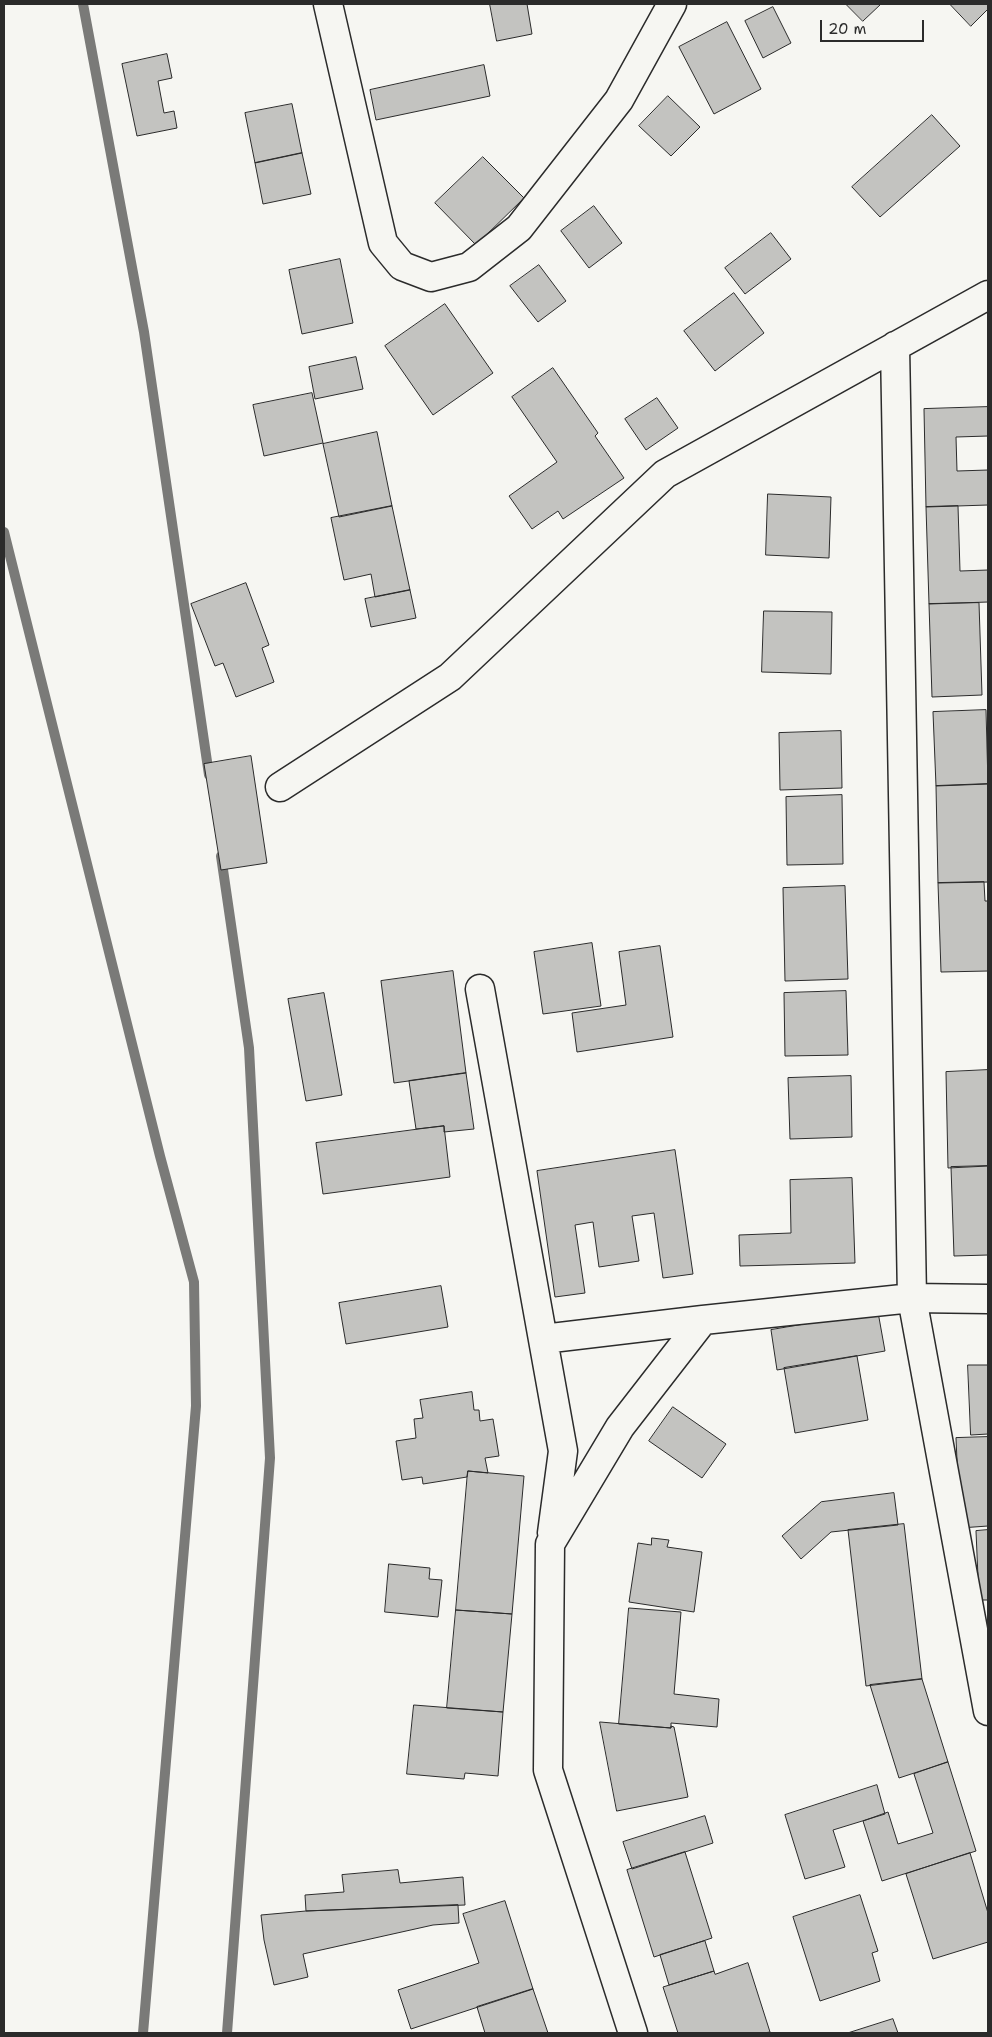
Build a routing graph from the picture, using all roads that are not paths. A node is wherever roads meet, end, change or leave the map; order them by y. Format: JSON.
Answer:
{"nodes":[{"id":1,"x":328,"y":4,"type":"edge"},
{"id":2,"x":672,"y":4,"type":"edge"},
{"id":3,"x":988,"y":295,"type":"edge"},
{"id":4,"x":895,"y":346,"type":"junction"},
{"id":5,"x":280,"y":787,"type":"dead end"},
{"id":6,"x":480,"y":989,"type":"dead end"},
{"id":7,"x":912,"y":1298,"type":"junction"},
{"id":8,"x":988,"y":1299,"type":"edge"},
{"id":9,"x":703,"y":1320,"type":"junction"},
{"id":10,"x":543,"y":1339,"type":"junction"},
{"id":11,"x":550,"y":1544,"type":"junction"},
{"id":12,"x":988,"y":1711,"type":"edge"},
{"id":13,"x":633,"y":2033,"type":"edge"}],
"edges":[{"from":1,"to":2,"type":"street"},
{"from":3,"to":4,"type":"street"},
{"from":4,"to":5,"type":"street"},
{"from":4,"to":7,"type":"street"},
{"from":6,"to":10,"type":"street"},
{"from":7,"to":8,"type":"street"},
{"from":7,"to":9,"type":"street"},
{"from":7,"to":12,"type":"street"},
{"from":9,"to":10,"type":"street"},
{"from":9,"to":11,"type":"street"},
{"from":10,"to":11,"type":"street"},
{"from":11,"to":13,"type":"street"}]}
